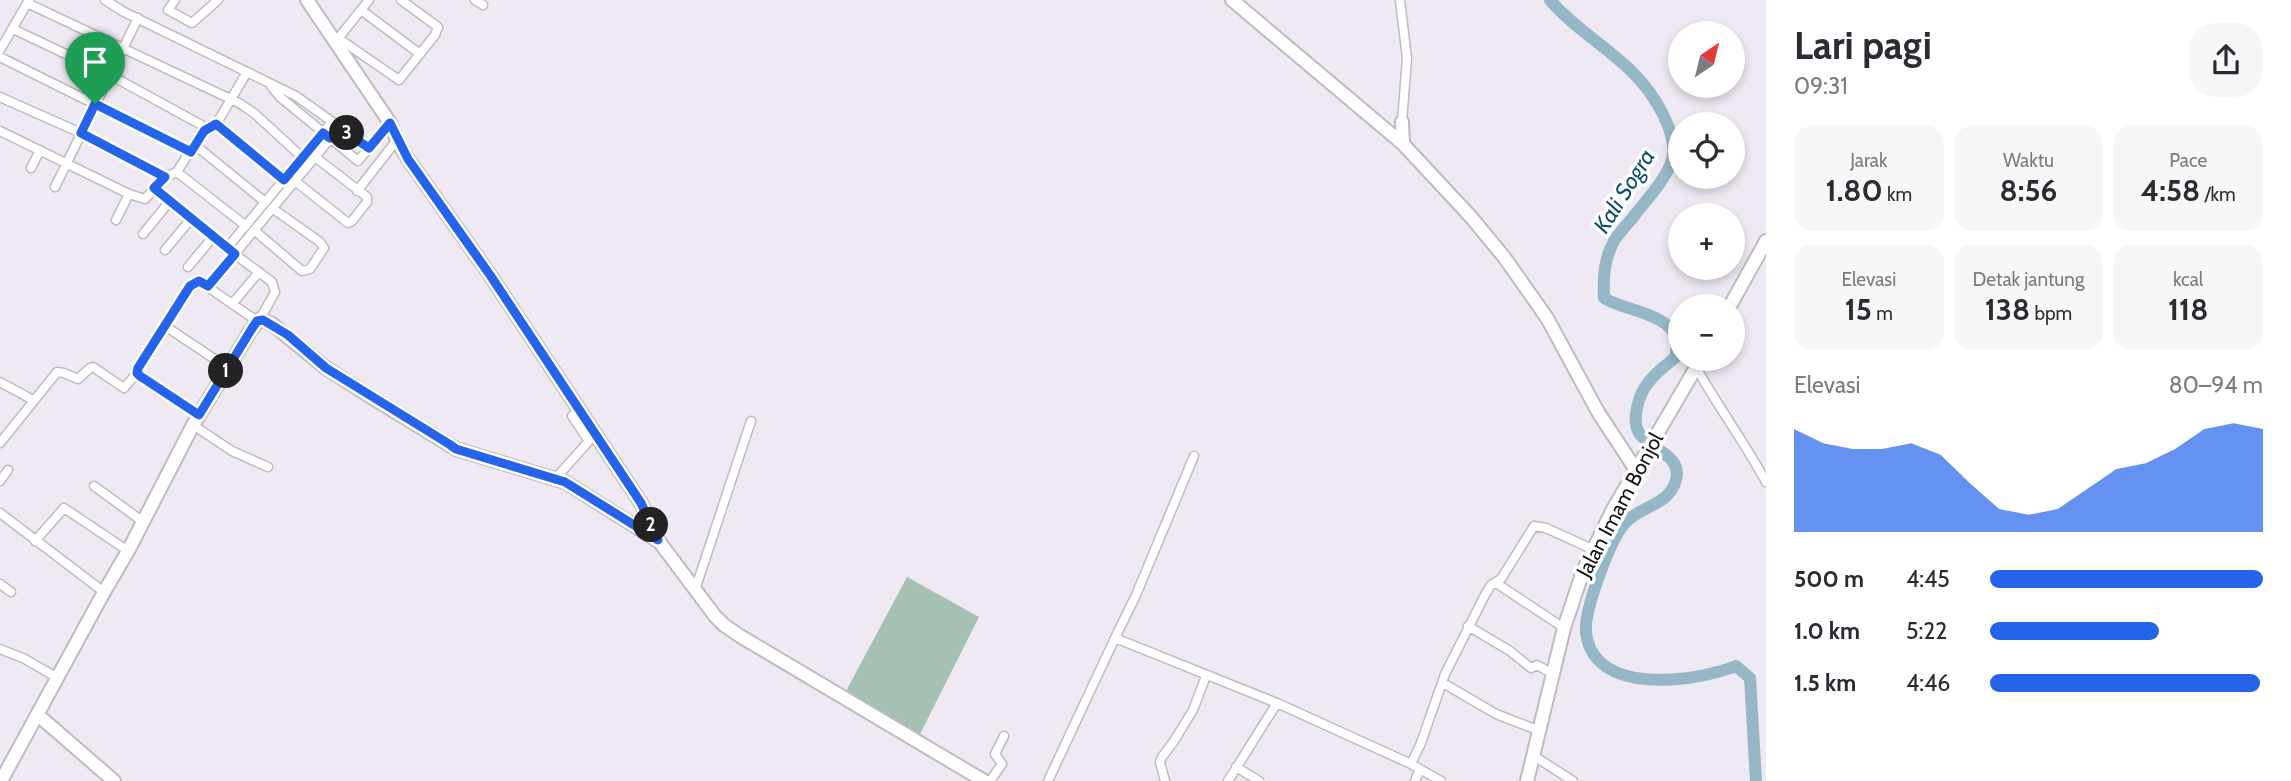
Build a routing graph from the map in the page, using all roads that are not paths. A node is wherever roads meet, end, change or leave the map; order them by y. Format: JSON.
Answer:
{"nodes":[{"id":1,"x":105,"y":0,"type":"edge"},
{"id":2,"x":175,"y":0,"type":"edge"},
{"id":3,"x":218,"y":0,"type":"edge"},
{"id":4,"x":307,"y":0,"type":"edge"},
{"id":5,"x":369,"y":0,"type":"edge"},
{"id":6,"x":401,"y":0,"type":"edge"},
{"id":7,"x":1232,"y":0,"type":"edge"},
{"id":8,"x":1401,"y":0,"type":"edge"},
{"id":9,"x":28,"y":1,"type":"edge"},
{"id":10,"x":361,"y":10,"type":"junction"},
{"id":11,"x":138,"y":18,"type":"junction"},
{"id":12,"x":13,"y":29,"type":"junction"},
{"id":13,"x":337,"y":39,"type":"junction"},
{"id":14,"x":124,"y":48,"type":"junction"},
{"id":15,"x":0,"y":50,"type":"edge"},
{"id":16,"x":421,"y":54,"type":"junction"},
{"id":17,"x":0,"y":57,"type":"edge"},
{"id":18,"x":247,"y":72,"type":"junction"},
{"id":19,"x":110,"y":75,"type":"junction"},
{"id":20,"x":271,"y":85,"type":"junction"},
{"id":21,"x":231,"y":99,"type":"junction"},
{"id":22,"x":1,"y":100,"type":"edge"},
{"id":23,"x":95,"y":104,"type":"junction"},
{"id":24,"x":1402,"y":122,"type":"junction"},
{"id":25,"x":390,"y":123,"type":"junction"},
{"id":26,"x":216,"y":124,"type":"junction"},
{"id":27,"x":335,"y":125,"type":"junction"},
{"id":28,"x":207,"y":128,"type":"junction"},
{"id":29,"x":0,"y":131,"type":"edge"},
{"id":30,"x":1388,"y":131,"type":"junction"},
{"id":31,"x":81,"y":133,"type":"junction"},
{"id":32,"x":327,"y":135,"type":"junction"},
{"id":33,"x":397,"y":140,"type":"junction"},
{"id":34,"x":1403,"y":144,"type":"junction"},
{"id":35,"x":193,"y":148,"type":"junction"},
{"id":36,"x":369,"y":148,"type":"junction"},
{"id":37,"x":40,"y":150,"type":"junction"},
{"id":38,"x":315,"y":157,"type":"junction"},
{"id":39,"x":303,"y":158,"type":"junction"},
{"id":40,"x":66,"y":163,"type":"junction"},
{"id":41,"x":31,"y":168,"type":"dead end"},
{"id":42,"x":177,"y":172,"type":"junction"},
{"id":43,"x":165,"y":177,"type":"junction"},
{"id":44,"x":284,"y":180,"type":"junction"},
{"id":45,"x":295,"y":181,"type":"junction"},
{"id":46,"x":55,"y":187,"type":"dead end"},
{"id":47,"x":154,"y":188,"type":"junction"},
{"id":48,"x":357,"y":191,"type":"junction"},
{"id":49,"x":129,"y":194,"type":"junction"},
{"id":50,"x":170,"y":201,"type":"junction"},
{"id":51,"x":269,"y":205,"type":"junction"},
{"id":52,"x":191,"y":219,"type":"junction"},
{"id":53,"x":116,"y":220,"type":"dead end"},
{"id":54,"x":250,"y":228,"type":"junction"},
{"id":55,"x":143,"y":234,"type":"dead end"},
{"id":56,"x":213,"y":237,"type":"junction"},
{"id":57,"x":1766,"y":241,"type":"edge"},
{"id":58,"x":165,"y":250,"type":"dead end"},
{"id":59,"x":231,"y":251,"type":"junction"},
{"id":60,"x":188,"y":267,"type":"dead end"},
{"id":61,"x":259,"y":272,"type":"junction"},
{"id":62,"x":208,"y":286,"type":"junction"},
{"id":63,"x":1737,"y":294,"type":"edge"},
{"id":64,"x":232,"y":304,"type":"junction"},
{"id":65,"x":259,"y":320,"type":"junction"},
{"id":66,"x":165,"y":326,"type":"junction"},
{"id":67,"x":228,"y":368,"type":"junction"},
{"id":68,"x":1694,"y":371,"type":"edge"},
{"id":69,"x":1704,"y":371,"type":"edge"},
{"id":70,"x":137,"y":373,"type":"junction"},
{"id":71,"x":0,"y":382,"type":"edge"},
{"id":72,"x":33,"y":400,"type":"junction"},
{"id":73,"x":578,"y":410,"type":"junction"},
{"id":74,"x":196,"y":420,"type":"junction"},
{"id":75,"x":751,"y":421,"type":"dead end"},
{"id":76,"x":0,"y":443,"type":"edge"},
{"id":77,"x":1194,"y":456,"type":"dead end"},
{"id":78,"x":268,"y":467,"type":"dead end"},
{"id":79,"x":8,"y":470,"type":"dead end"},
{"id":80,"x":1636,"y":470,"type":"junction"},
{"id":81,"x":555,"y":479,"type":"junction"},
{"id":82,"x":0,"y":481,"type":"edge"},
{"id":83,"x":1766,"y":482,"type":"edge"},
{"id":84,"x":94,"y":486,"type":"dead end"},
{"id":85,"x":0,"y":513,"type":"edge"},
{"id":86,"x":142,"y":521,"type":"junction"},
{"id":87,"x":658,"y":540,"type":"junction"},
{"id":88,"x":35,"y":541,"type":"junction"},
{"id":89,"x":1592,"y":549,"type":"junction"},
{"id":90,"x":128,"y":551,"type":"junction"},
{"id":91,"x":1496,"y":583,"type":"junction"},
{"id":92,"x":0,"y":584,"type":"edge"},
{"id":93,"x":695,"y":590,"type":"junction"},
{"id":94,"x":11,"y":592,"type":"dead end"},
{"id":95,"x":104,"y":592,"type":"junction"},
{"id":96,"x":1468,"y":626,"type":"junction"},
{"id":97,"x":1564,"y":628,"type":"junction"},
{"id":98,"x":1115,"y":638,"type":"junction"},
{"id":99,"x":0,"y":649,"type":"edge"},
{"id":100,"x":1553,"y":674,"type":"junction"},
{"id":101,"x":1206,"y":676,"type":"junction"},
{"id":102,"x":56,"y":677,"type":"junction"},
{"id":103,"x":1443,"y":683,"type":"junction"},
{"id":104,"x":1277,"y":703,"type":"junction"},
{"id":105,"x":38,"y":715,"type":"junction"},
{"id":106,"x":1540,"y":731,"type":"junction"},
{"id":107,"x":1004,"y":736,"type":"dead end"},
{"id":108,"x":1534,"y":756,"type":"junction"},
{"id":109,"x":1411,"y":764,"type":"junction"},
{"id":110,"x":1236,"y":767,"type":"junction"},
{"id":111,"x":1420,"y":769,"type":"junction"},
{"id":112,"x":2,"y":775,"type":"edge"},
{"id":113,"x":114,"y":781,"type":"edge"},
{"id":114,"x":984,"y":781,"type":"edge"},
{"id":115,"x":990,"y":781,"type":"edge"},
{"id":116,"x":1048,"y":781,"type":"edge"},
{"id":117,"x":1165,"y":781,"type":"edge"},
{"id":118,"x":1227,"y":781,"type":"edge"},
{"id":119,"x":1259,"y":781,"type":"edge"},
{"id":120,"x":1415,"y":781,"type":"edge"},
{"id":121,"x":1441,"y":781,"type":"edge"},
{"id":122,"x":1527,"y":781,"type":"edge"},
{"id":123,"x":1573,"y":781,"type":"edge"}],
"edges":[{"from":1,"to":11,"type":"street"},
{"from":2,"to":3,"type":"street"},
{"from":4,"to":13,"type":"street"},
{"from":5,"to":10,"type":"street"},
{"from":6,"to":16,"type":"street"},
{"from":7,"to":30,"type":"street"},
{"from":8,"to":24,"type":"street"},
{"from":9,"to":12,"type":"street"},
{"from":9,"to":14,"type":"street"},
{"from":10,"to":13,"type":"street"},
{"from":10,"to":16,"type":"street"},
{"from":11,"to":14,"type":"street"},
{"from":11,"to":18,"type":"street"},
{"from":12,"to":15,"type":"street"},
{"from":12,"to":19,"type":"street"},
{"from":13,"to":16,"type":"street"},
{"from":13,"to":25,"type":"street"},
{"from":14,"to":19,"type":"street"},
{"from":14,"to":21,"type":"street"},
{"from":17,"to":23,"type":"street"},
{"from":18,"to":20,"type":"street"},
{"from":18,"to":21,"type":"street"},
{"from":19,"to":23,"type":"street"},
{"from":19,"to":28,"type":"street"},
{"from":20,"to":27,"type":"street"},
{"from":20,"to":32,"type":"street"},
{"from":21,"to":26,"type":"street"},
{"from":21,"to":39,"type":"street"},
{"from":22,"to":31,"type":"street"},
{"from":23,"to":31,"type":"street"},
{"from":23,"to":35,"type":"street"},
{"from":24,"to":30,"type":"street"},
{"from":24,"to":34,"type":"street"},
{"from":25,"to":33,"type":"street"},
{"from":25,"to":36,"type":"street"},
{"from":26,"to":28,"type":"street"},
{"from":26,"to":44,"type":"street"},
{"from":27,"to":32,"type":"street"},
{"from":27,"to":36,"type":"street"},
{"from":28,"to":35,"type":"street"},
{"from":29,"to":37,"type":"street"},
{"from":30,"to":34,"type":"street"},
{"from":31,"to":40,"type":"street"},
{"from":31,"to":43,"type":"street"},
{"from":32,"to":36,"type":"street"},
{"from":32,"to":38,"type":"street"},
{"from":32,"to":39,"type":"street"},
{"from":33,"to":48,"type":"street"},
{"from":33,"to":73,"type":"street"},
{"from":34,"to":80,"type":"street"},
{"from":35,"to":42,"type":"street"},
{"from":35,"to":51,"type":"street"},
{"from":37,"to":40,"type":"street"},
{"from":37,"to":41,"type":"street"},
{"from":38,"to":45,"type":"street"},
{"from":38,"to":48,"type":"street"},
{"from":39,"to":44,"type":"street"},
{"from":40,"to":46,"type":"street"},
{"from":40,"to":49,"type":"street"},
{"from":42,"to":43,"type":"street"},
{"from":42,"to":54,"type":"street"},
{"from":43,"to":47,"type":"street"},
{"from":44,"to":51,"type":"street"},
{"from":45,"to":48,"type":"street"},
{"from":45,"to":51,"type":"street"},
{"from":47,"to":49,"type":"street"},
{"from":47,"to":50,"type":"street"},
{"from":49,"to":53,"type":"street"},
{"from":50,"to":52,"type":"street"},
{"from":50,"to":55,"type":"street"},
{"from":51,"to":54,"type":"street"},
{"from":51,"to":54,"type":"street"},
{"from":52,"to":56,"type":"street"},
{"from":52,"to":58,"type":"street"},
{"from":54,"to":59,"type":"street"},
{"from":56,"to":59,"type":"street"},
{"from":56,"to":60,"type":"street"},
{"from":57,"to":63,"type":"street"},
{"from":59,"to":61,"type":"street"},
{"from":59,"to":62,"type":"street"},
{"from":61,"to":64,"type":"street"},
{"from":61,"to":65,"type":"street"},
{"from":62,"to":64,"type":"street"},
{"from":62,"to":66,"type":"street"},
{"from":64,"to":65,"type":"street"},
{"from":65,"to":67,"type":"street"},
{"from":65,"to":81,"type":"street"},
{"from":66,"to":67,"type":"street"},
{"from":66,"to":70,"type":"street"},
{"from":67,"to":74,"type":"street"},
{"from":68,"to":80,"type":"street","name":"Jalan Imam Bonjol"},
{"from":69,"to":83,"type":"street"},
{"from":70,"to":72,"type":"street"},
{"from":70,"to":74,"type":"street"},
{"from":71,"to":72,"type":"street"},
{"from":72,"to":76,"type":"street"},
{"from":73,"to":81,"type":"street"},
{"from":73,"to":87,"type":"street"},
{"from":74,"to":78,"type":"street"},
{"from":74,"to":86,"type":"street"},
{"from":75,"to":93,"type":"street"},
{"from":77,"to":98,"type":"street"},
{"from":79,"to":82,"type":"street"},
{"from":80,"to":89,"type":"street","name":"Jalan Imam Bonjol"},
{"from":81,"to":87,"type":"street"},
{"from":84,"to":86,"type":"street"},
{"from":85,"to":88,"type":"street"},
{"from":86,"to":90,"type":"street"},
{"from":87,"to":93,"type":"street"},
{"from":88,"to":90,"type":"street"},
{"from":88,"to":95,"type":"street"},
{"from":89,"to":91,"type":"street"},
{"from":89,"to":97,"type":"street","name":"Jalan Imam Bonjol"},
{"from":90,"to":95,"type":"street"},
{"from":91,"to":96,"type":"street"},
{"from":91,"to":97,"type":"street"},
{"from":92,"to":94,"type":"street"},
{"from":93,"to":114,"type":"street"},
{"from":95,"to":102,"type":"street"},
{"from":96,"to":100,"type":"street"},
{"from":96,"to":103,"type":"street"},
{"from":97,"to":100,"type":"street","name":"Jalan Imam Bonjol"},
{"from":98,"to":101,"type":"street"},
{"from":98,"to":116,"type":"street"},
{"from":99,"to":102,"type":"street"},
{"from":100,"to":106,"type":"street","name":"Jalan Imam Bonjol"},
{"from":101,"to":104,"type":"street"},
{"from":101,"to":117,"type":"street"},
{"from":102,"to":105,"type":"street"},
{"from":103,"to":106,"type":"street"},
{"from":103,"to":109,"type":"street"},
{"from":104,"to":109,"type":"street"},
{"from":104,"to":110,"type":"street"},
{"from":105,"to":112,"type":"street"},
{"from":105,"to":113,"type":"street"},
{"from":106,"to":108,"type":"street","name":"Jalan Imam Bonjol"},
{"from":107,"to":115,"type":"street"},
{"from":108,"to":122,"type":"street","name":"Jalan Imam Bonjol"},
{"from":108,"to":123,"type":"street"},
{"from":109,"to":111,"type":"street"},
{"from":110,"to":118,"type":"street"},
{"from":110,"to":119,"type":"street"},
{"from":111,"to":120,"type":"street"},
{"from":111,"to":121,"type":"street"}]}
